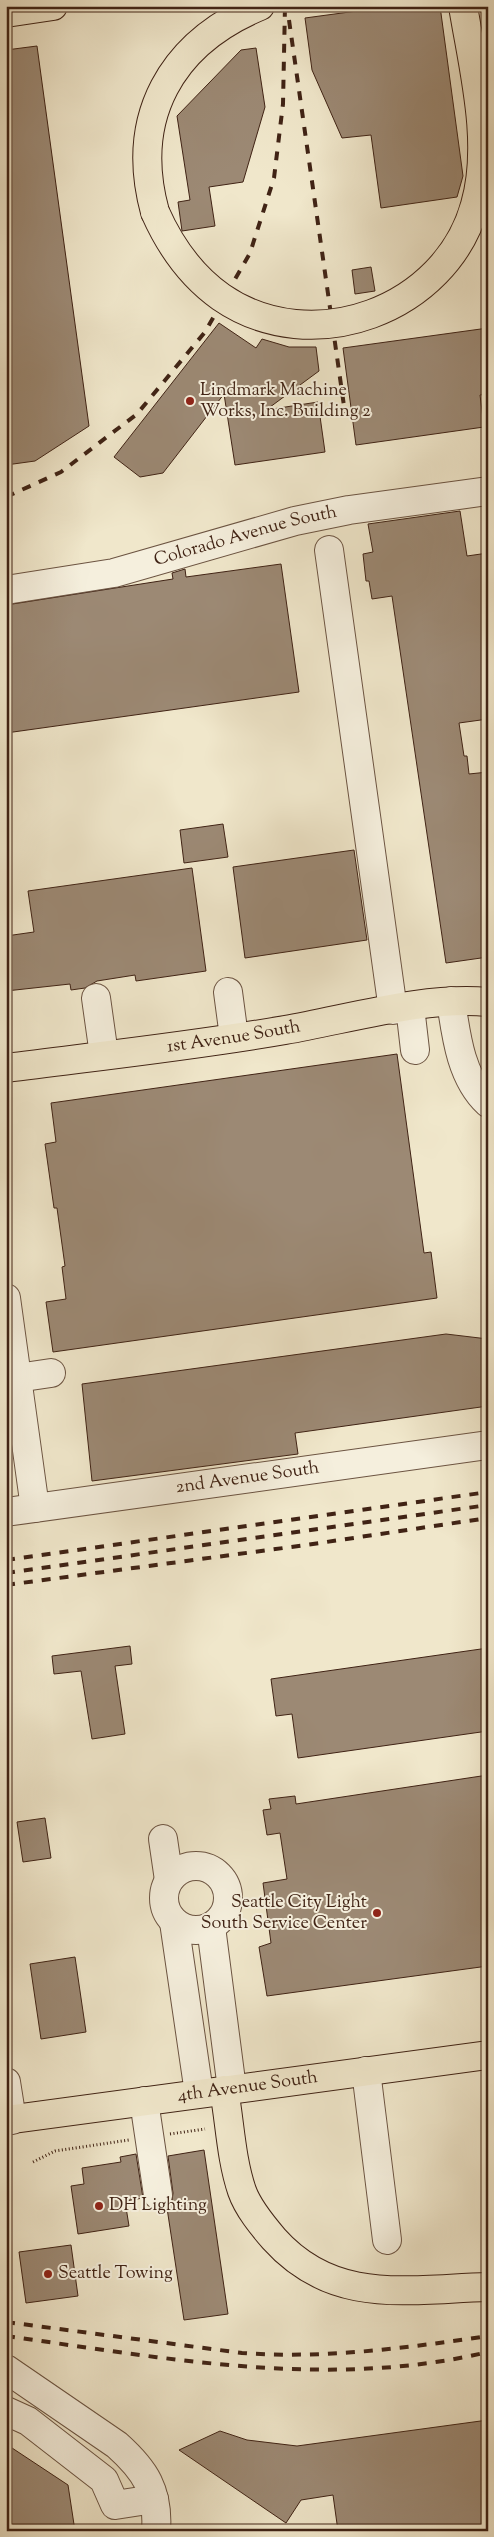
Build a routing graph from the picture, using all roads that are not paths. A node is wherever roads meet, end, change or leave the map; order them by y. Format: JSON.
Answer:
{"nodes":[{"id":1,"x":53,"y":6,"type":"edge"},
{"id":2,"x":67,"y":6,"type":"edge"},
{"id":3,"x":260,"y":6,"type":"edge"},
{"id":4,"x":456,"y":6,"type":"edge"},
{"id":5,"x":463,"y":6,"type":"edge"},
{"id":6,"x":6,"y":13,"type":"edge"},
{"id":7,"x":482,"y":128,"type":"edge"},
{"id":8,"x":488,"y":196,"type":"edge"},
{"id":9,"x":488,"y":491,"type":"edge"},
{"id":10,"x":329,"y":550,"type":"dead end"},
{"id":11,"x":6,"y":590,"type":"edge"},
{"id":12,"x":488,"y":988,"type":"edge"},
{"id":13,"x":228,"y":992,"type":"dead end"},
{"id":14,"x":96,"y":998,"type":"dead end"},
{"id":15,"x":467,"y":1001,"type":"edge"},
{"id":16,"x":401,"y":1009,"type":"junction"},
{"id":17,"x":234,"y":1037,"type":"junction"},
{"id":18,"x":415,"y":1050,"type":"dead end"},
{"id":19,"x":104,"y":1055,"type":"junction"},
{"id":20,"x":6,"y":1068,"type":"edge"},
{"id":21,"x":488,"y":1103,"type":"edge"},
{"id":22,"x":6,"y":1298,"type":"edge"},
{"id":23,"x":51,"y":1373,"type":"dead end"},
{"id":24,"x":17,"y":1378,"type":"junction"},
{"id":25,"x":488,"y":1445,"type":"edge"},
{"id":26,"x":35,"y":1508,"type":"junction"},
{"id":27,"x":6,"y":1512,"type":"edge"},
{"id":28,"x":163,"y":1839,"type":"dead end"},
{"id":29,"x":169,"y":1880,"type":"junction"},
{"id":30,"x":174,"y":1922,"type":"junction"},
{"id":31,"x":211,"y":1926,"type":"junction"},
{"id":32,"x":488,"y":2055,"type":"edge"},
{"id":33,"x":373,"y":2070,"type":"junction"},
{"id":34,"x":6,"y":2082,"type":"edge"},
{"id":35,"x":219,"y":2090,"type":"junction"},
{"id":36,"x":144,"y":2101,"type":"junction"},
{"id":37,"x":9,"y":2120,"type":"edge"},
{"id":38,"x":158,"y":2195,"type":"dead end"},
{"id":39,"x":387,"y":2240,"type":"dead end"},
{"id":40,"x":488,"y":2287,"type":"edge"},
{"id":41,"x":6,"y":2369,"type":"edge"},
{"id":42,"x":6,"y":2411,"type":"edge"},
{"id":43,"x":154,"y":2499,"type":"junction"},
{"id":44,"x":156,"y":2531,"type":"edge"}],
"edges":[{"from":1,"to":6,"type":"main road"},
{"from":2,"to":6,"type":"street"},
{"from":3,"to":5,"type":"main road","bridge":true},
{"from":4,"to":7,"type":"main road"},
{"from":7,"to":8,"type":"main road"},
{"from":9,"to":11,"type":"street","name":"Colorado Avenue South"},
{"from":10,"to":16,"type":"street"},
{"from":12,"to":15,"type":"main road","name":"1st Avenue South"},
{"from":13,"to":17,"type":"street"},
{"from":14,"to":19,"type":"street"},
{"from":15,"to":16,"type":"main road","name":"1st Avenue South"},
{"from":15,"to":21,"type":"street"},
{"from":16,"to":17,"type":"main road","name":"1st Avenue South"},
{"from":16,"to":18,"type":"street"},
{"from":17,"to":19,"type":"main road","name":"1st Avenue South"},
{"from":19,"to":20,"type":"main road","name":"1st Avenue South"},
{"from":22,"to":24,"type":"street"},
{"from":23,"to":24,"type":"street"},
{"from":24,"to":26,"type":"street"},
{"from":25,"to":26,"type":"street","name":"2nd Avenue South"},
{"from":26,"to":27,"type":"street","name":"2nd Avenue South"},
{"from":28,"to":29,"type":"street"},
{"from":29,"to":30,"type":"street"},
{"from":29,"to":31,"type":"street"},
{"from":30,"to":31,"type":"street"},
{"from":30,"to":35,"type":"street"},
{"from":31,"to":35,"type":"street"},
{"from":32,"to":33,"type":"main road","name":"4th Avenue South"},
{"from":33,"to":35,"type":"main road","name":"4th Avenue South"},
{"from":33,"to":39,"type":"street"},
{"from":34,"to":37,"type":"street"},
{"from":35,"to":36,"type":"main road","name":"4th Avenue South"},
{"from":35,"to":40,"type":"main road"},
{"from":36,"to":37,"type":"main road","name":"4th Avenue South"},
{"from":36,"to":38,"type":"street"},
{"from":41,"to":43,"type":"street"},
{"from":42,"to":43,"type":"street"},
{"from":43,"to":44,"type":"street"}]}
